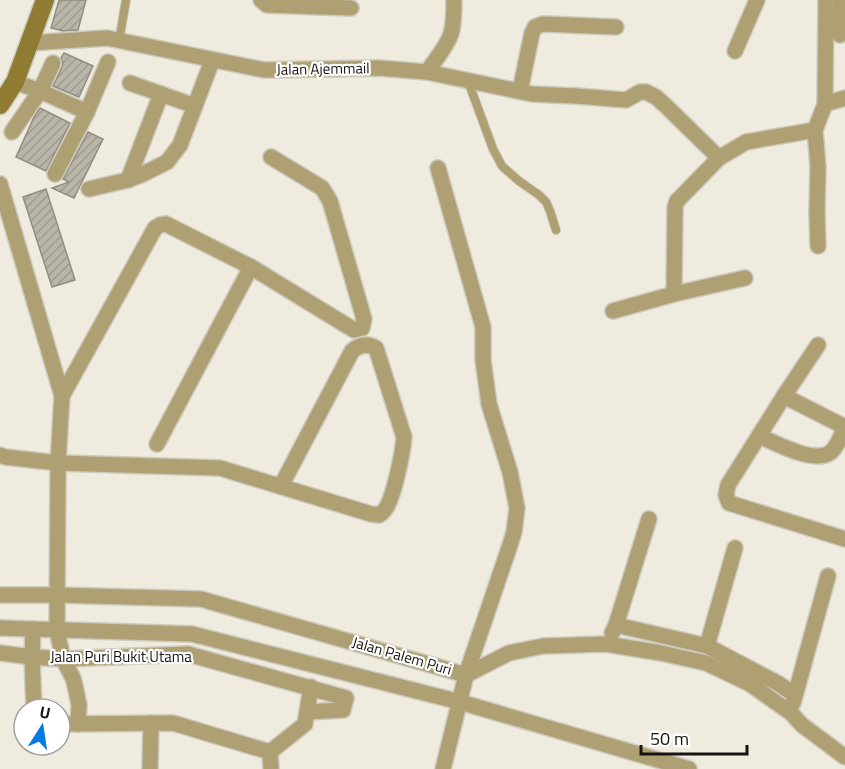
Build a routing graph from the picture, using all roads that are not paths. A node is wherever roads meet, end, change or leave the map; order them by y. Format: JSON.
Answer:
{"nodes":[{"id":1,"x":45,"y":0,"type":"edge"},
{"id":2,"x":126,"y":0,"type":"edge"},
{"id":3,"x":261,"y":0,"type":"edge"},
{"id":4,"x":454,"y":0,"type":"edge"},
{"id":5,"x":758,"y":0,"type":"edge"},
{"id":6,"x":837,"y":1,"type":"edge"},
{"id":7,"x":351,"y":8,"type":"dead end"},
{"id":8,"x":616,"y":27,"type":"dead end"},
{"id":9,"x":840,"y":35,"type":"dead end"},
{"id":10,"x":118,"y":41,"type":"junction"},
{"id":11,"x":30,"y":43,"type":"junction"},
{"id":12,"x":735,"y":51,"type":"dead end"},
{"id":13,"x":212,"y":61,"type":"junction"},
{"id":14,"x":108,"y":62,"type":"dead end"},
{"id":15,"x":53,"y":63,"type":"dead end"},
{"id":16,"x":427,"y":72,"type":"junction"},
{"id":17,"x":467,"y":79,"type":"junction"},
{"id":18,"x":15,"y":82,"type":"junction"},
{"id":19,"x":130,"y":83,"type":"dead end"},
{"id":20,"x":40,"y":91,"type":"junction"},
{"id":21,"x":520,"y":91,"type":"junction"},
{"id":22,"x":161,"y":94,"type":"junction"},
{"id":23,"x":845,"y":98,"type":"edge"},
{"id":24,"x":825,"y":104,"type":"junction"},
{"id":25,"x":0,"y":105,"type":"edge"},
{"id":26,"x":195,"y":106,"type":"junction"},
{"id":27,"x":87,"y":112,"type":"junction"},
{"id":28,"x":815,"y":130,"type":"junction"},
{"id":29,"x":12,"y":132,"type":"dead end"},
{"id":30,"x":271,"y":157,"type":"dead end"},
{"id":31,"x":719,"y":158,"type":"junction"},
{"id":32,"x":438,"y":168,"type":"dead end"},
{"id":33,"x":55,"y":174,"type":"dead end"},
{"id":34,"x":128,"y":180,"type":"junction"},
{"id":35,"x":0,"y":184,"type":"edge"},
{"id":36,"x":89,"y":189,"type":"dead end"},
{"id":37,"x":556,"y":230,"type":"dead end"},
{"id":38,"x":818,"y":246,"type":"dead end"},
{"id":39,"x":251,"y":267,"type":"junction"},
{"id":40,"x":745,"y":278,"type":"dead end"},
{"id":41,"x":674,"y":294,"type":"junction"},
{"id":42,"x":613,"y":311,"type":"dead end"},
{"id":43,"x":818,"y":345,"type":"dead end"},
{"id":44,"x":62,"y":396,"type":"junction"},
{"id":45,"x":784,"y":396,"type":"junction"},
{"id":46,"x":845,"y":427,"type":"edge"},
{"id":47,"x":759,"y":436,"type":"junction"},
{"id":48,"x":157,"y":444,"type":"dead end"},
{"id":49,"x":0,"y":455,"type":"edge"},
{"id":50,"x":58,"y":463,"type":"junction"},
{"id":51,"x":281,"y":486,"type":"junction"},
{"id":52,"x":649,"y":519,"type":"dead end"},
{"id":53,"x":845,"y":539,"type":"edge"},
{"id":54,"x":735,"y":548,"type":"dead end"},
{"id":55,"x":828,"y":576,"type":"dead end"},
{"id":56,"x":0,"y":595,"type":"edge"},
{"id":57,"x":57,"y":597,"type":"junction"},
{"id":58,"x":616,"y":625,"type":"junction"},
{"id":59,"x":0,"y":628,"type":"edge"},
{"id":60,"x":57,"y":628,"type":"junction"},
{"id":61,"x":33,"y":629,"type":"junction"},
{"id":62,"x":606,"y":644,"type":"junction"},
{"id":63,"x":707,"y":646,"type":"junction"},
{"id":64,"x":0,"y":653,"type":"edge"},
{"id":65,"x":32,"y":657,"type":"junction"},
{"id":66,"x":63,"y":659,"type":"junction"},
{"id":67,"x":466,"y":675,"type":"junction"},
{"id":68,"x":310,"y":687,"type":"junction"},
{"id":69,"x":795,"y":695,"type":"junction"},
{"id":70,"x":34,"y":697,"type":"edge"},
{"id":71,"x":460,"y":702,"type":"junction"},
{"id":72,"x":307,"y":712,"type":"junction"},
{"id":73,"x":791,"y":713,"type":"junction"},
{"id":74,"x":151,"y":723,"type":"junction"},
{"id":75,"x":72,"y":724,"type":"edge"},
{"id":76,"x":78,"y":724,"type":"junction"},
{"id":77,"x":270,"y":752,"type":"junction"},
{"id":78,"x":845,"y":757,"type":"edge"},
{"id":79,"x":646,"y":763,"type":"edge"},
{"id":80,"x":662,"y":765,"type":"edge"},
{"id":81,"x":150,"y":769,"type":"edge"},
{"id":82,"x":271,"y":769,"type":"edge"},
{"id":83,"x":443,"y":769,"type":"edge"},
{"id":84,"x":689,"y":769,"type":"edge"}],
"edges":[{"from":1,"to":11,"type":"street"},
{"from":2,"to":10,"type":"lane"},
{"from":3,"to":7,"type":"street"},
{"from":4,"to":16,"type":"street"},
{"from":5,"to":12,"type":"street"},
{"from":6,"to":9,"type":"street"},
{"from":6,"to":24,"type":"street"},
{"from":8,"to":21,"type":"street"},
{"from":10,"to":11,"type":"street","name":"Jalan Ajemmail"},
{"from":10,"to":13,"type":"street","name":"Jalan Ajemmail"},
{"from":11,"to":18,"type":"street"},
{"from":13,"to":16,"type":"street","name":"Jalan Ajemmail"},
{"from":13,"to":26,"type":"street"},
{"from":14,"to":27,"type":"street"},
{"from":15,"to":20,"type":"street"},
{"from":16,"to":17,"type":"street","name":"Jalan Ajemmail"},
{"from":17,"to":21,"type":"street","name":"Jalan Ajemmail"},
{"from":17,"to":37,"type":"lane"},
{"from":18,"to":20,"type":"street"},
{"from":18,"to":25,"type":"street"},
{"from":19,"to":22,"type":"street"},
{"from":20,"to":27,"type":"street"},
{"from":20,"to":29,"type":"street"},
{"from":21,"to":31,"type":"street","name":"Jalan Ajemmail"},
{"from":22,"to":26,"type":"street"},
{"from":22,"to":34,"type":"street"},
{"from":23,"to":24,"type":"street"},
{"from":24,"to":28,"type":"street"},
{"from":26,"to":34,"type":"street"},
{"from":27,"to":33,"type":"street"},
{"from":28,"to":31,"type":"street"},
{"from":28,"to":38,"type":"street"},
{"from":30,"to":39,"type":"street"},
{"from":31,"to":41,"type":"street"},
{"from":32,"to":67,"type":"street"},
{"from":34,"to":36,"type":"street"},
{"from":35,"to":44,"type":"street"},
{"from":39,"to":44,"type":"street"},
{"from":39,"to":48,"type":"street"},
{"from":40,"to":41,"type":"street"},
{"from":41,"to":42,"type":"street"},
{"from":43,"to":45,"type":"street"},
{"from":44,"to":50,"type":"street"},
{"from":45,"to":46,"type":"street"},
{"from":45,"to":47,"type":"street"},
{"from":46,"to":47,"type":"street"},
{"from":47,"to":53,"type":"street"},
{"from":49,"to":50,"type":"street"},
{"from":50,"to":51,"type":"street"},
{"from":50,"to":57,"type":"street"},
{"from":51,"to":51,"type":"street"},
{"from":52,"to":58,"type":"street"},
{"from":54,"to":63,"type":"street"},
{"from":55,"to":69,"type":"street"},
{"from":56,"to":57,"type":"street","name":"Jalan Palem Puri"},
{"from":57,"to":60,"type":"street"},
{"from":57,"to":67,"type":"street","name":"Jalan Palem Puri"},
{"from":58,"to":62,"type":"street"},
{"from":58,"to":63,"type":"street"},
{"from":59,"to":61,"type":"street","name":"Jalan Palem Puri"},
{"from":60,"to":61,"type":"street","name":"Jalan Palem Puri"},
{"from":60,"to":66,"type":"street"},
{"from":60,"to":71,"type":"street","name":"Jalan Palem Puri"},
{"from":61,"to":65,"type":"street"},
{"from":62,"to":67,"type":"street","name":"Jalan Palem Puri"},
{"from":62,"to":73,"type":"street","name":"Jalan Palem Puri"},
{"from":63,"to":69,"type":"street"},
{"from":64,"to":65,"type":"street","name":"Jalan Puri Bukit Utama"},
{"from":65,"to":66,"type":"street","name":"Jalan Puri Bukit Utama"},
{"from":65,"to":70,"type":"street"},
{"from":66,"to":68,"type":"street","name":"Jalan Puri Bukit Utama"},
{"from":66,"to":76,"type":"street"},
{"from":67,"to":71,"type":"street"},
{"from":68,"to":72,"type":"street"},
{"from":68,"to":72,"type":"street","name":"Jalan Puri Bukit Utama"},
{"from":69,"to":73,"type":"street"},
{"from":71,"to":79,"type":"street","name":"Jalan Palem Puri"},
{"from":71,"to":83,"type":"street"},
{"from":72,"to":77,"type":"street"},
{"from":73,"to":78,"type":"street","name":"Jalan Palem Puri"},
{"from":74,"to":76,"type":"street"},
{"from":74,"to":77,"type":"street"},
{"from":74,"to":81,"type":"street"},
{"from":75,"to":76,"type":"street"},
{"from":77,"to":82,"type":"street"},
{"from":79,"to":80,"type":"street","name":"Jalan Palem Puri"},
{"from":80,"to":84,"type":"street","name":"Jalan Palem Puri"}]}
